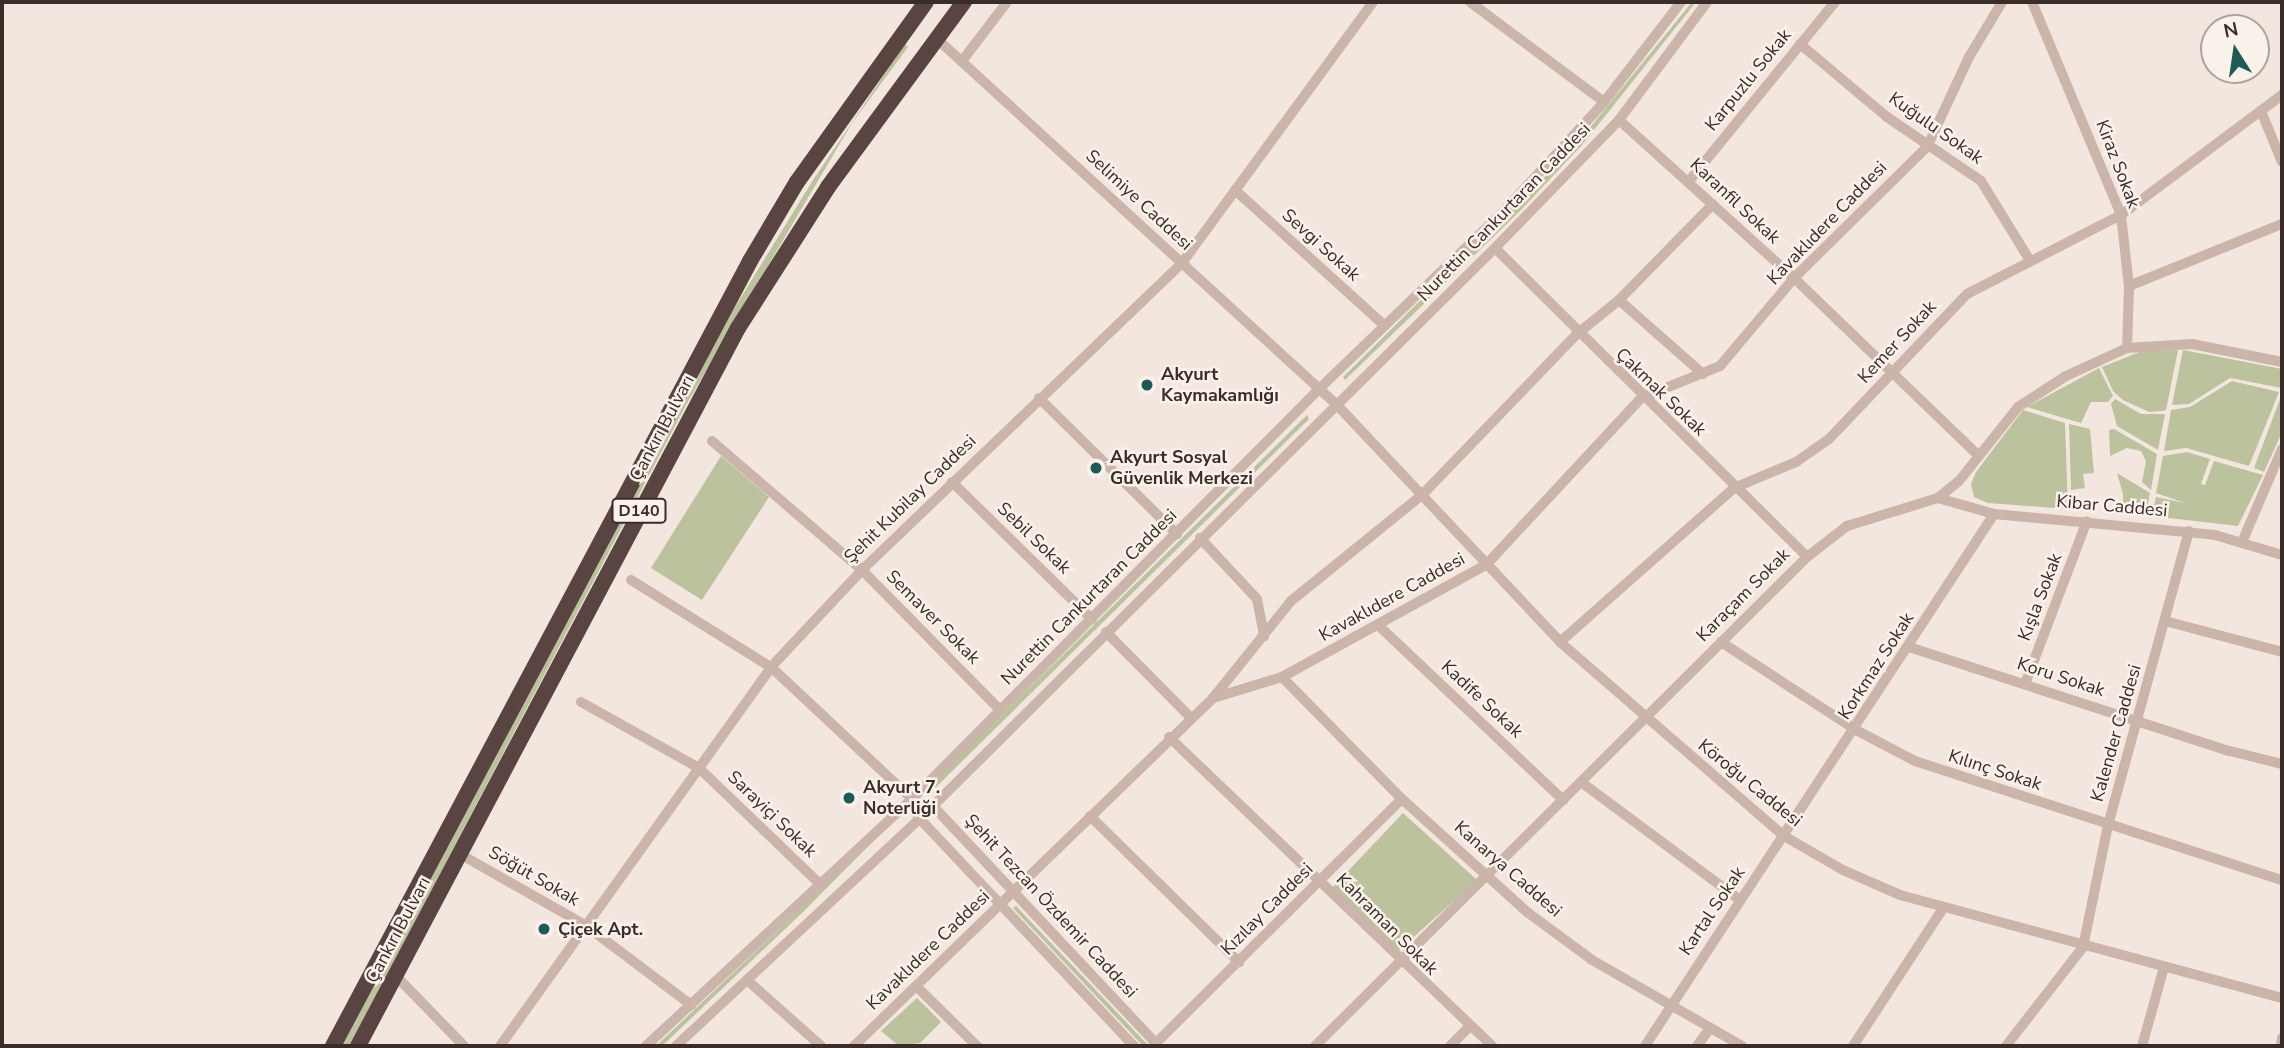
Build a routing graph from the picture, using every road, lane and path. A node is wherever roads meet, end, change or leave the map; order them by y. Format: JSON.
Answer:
{"nodes":[{"id":1,"x":926,"y":2,"type":"edge"},
{"id":2,"x":964,"y":2,"type":"edge"},
{"id":3,"x":1007,"y":2,"type":"edge"},
{"id":4,"x":1373,"y":2,"type":"edge"},
{"id":5,"x":1470,"y":2,"type":"edge"},
{"id":6,"x":1681,"y":2,"type":"edge"},
{"id":7,"x":1707,"y":2,"type":"edge"},
{"id":8,"x":1835,"y":2,"type":"edge"},
{"id":9,"x":2002,"y":2,"type":"edge"},
{"id":10,"x":2032,"y":2,"type":"edge"},
{"id":11,"x":936,"y":38,"type":"junction"},
{"id":12,"x":1800,"y":44,"type":"junction"},
{"id":13,"x":962,"y":61,"type":"junction"},
{"id":14,"x":2282,"y":95,"type":"edge"},
{"id":15,"x":1604,"y":102,"type":"junction"},
{"id":16,"x":2261,"y":111,"type":"junction"},
{"id":17,"x":1619,"y":120,"type":"junction"},
{"id":18,"x":1927,"y":147,"type":"junction"},
{"id":19,"x":2282,"y":162,"type":"edge"},
{"id":20,"x":1689,"y":181,"type":"junction"},
{"id":21,"x":1235,"y":190,"type":"junction"},
{"id":22,"x":1713,"y":204,"type":"junction"},
{"id":23,"x":2121,"y":215,"type":"junction"},
{"id":24,"x":2282,"y":225,"type":"edge"},
{"id":25,"x":1495,"y":248,"type":"junction"},
{"id":26,"x":2029,"y":259,"type":"junction"},
{"id":27,"x":1181,"y":262,"type":"junction"},
{"id":28,"x":1794,"y":278,"type":"junction"},
{"id":29,"x":2129,"y":286,"type":"junction"},
{"id":30,"x":1619,"y":300,"type":"junction"},
{"id":31,"x":1384,"y":325,"type":"junction"},
{"id":32,"x":1577,"y":334,"type":"junction"},
{"id":33,"x":2127,"y":348,"type":"junction"},
{"id":34,"x":2282,"y":362,"type":"edge"},
{"id":35,"x":1703,"y":374,"type":"junction"},
{"id":36,"x":1891,"y":374,"type":"junction"},
{"id":37,"x":1319,"y":389,"type":"junction"},
{"id":38,"x":1039,"y":398,"type":"junction"},
{"id":39,"x":1641,"y":398,"type":"junction"},
{"id":40,"x":1336,"y":405,"type":"junction"},
{"id":41,"x":712,"y":441,"type":"dead end"},
{"id":42,"x":2281,"y":454,"type":"edge"},
{"id":43,"x":1978,"y":455,"type":"junction"},
{"id":44,"x":953,"y":482,"type":"junction"},
{"id":45,"x":1734,"y":488,"type":"junction"},
{"id":46,"x":1422,"y":495,"type":"junction"},
{"id":47,"x":1938,"y":498,"type":"junction"},
{"id":48,"x":1994,"y":514,"type":"junction"},
{"id":49,"x":2087,"y":521,"type":"junction"},
{"id":50,"x":2189,"y":531,"type":"junction"},
{"id":51,"x":1177,"y":534,"type":"junction"},
{"id":52,"x":1200,"y":538,"type":"junction"},
{"id":53,"x":2242,"y":542,"type":"junction"},
{"id":54,"x":2282,"y":555,"type":"edge"},
{"id":55,"x":1807,"y":557,"type":"junction"},
{"id":56,"x":1486,"y":565,"type":"junction"},
{"id":57,"x":862,"y":570,"type":"junction"},
{"id":58,"x":631,"y":580,"type":"dead end"},
{"id":59,"x":1092,"y":619,"type":"junction"},
{"id":60,"x":2165,"y":621,"type":"junction"},
{"id":61,"x":1378,"y":625,"type":"junction"},
{"id":62,"x":1106,"y":632,"type":"junction"},
{"id":63,"x":1264,"y":636,"type":"junction"},
{"id":64,"x":1560,"y":642,"type":"junction"},
{"id":65,"x":1721,"y":642,"type":"junction"},
{"id":66,"x":1909,"y":646,"type":"junction"},
{"id":67,"x":2282,"y":652,"type":"edge"},
{"id":68,"x":771,"y":667,"type":"junction"},
{"id":69,"x":1282,"y":677,"type":"junction"},
{"id":70,"x":2025,"y":684,"type":"junction"},
{"id":71,"x":1213,"y":698,"type":"junction"},
{"id":72,"x":581,"y":702,"type":"dead end"},
{"id":73,"x":1000,"y":710,"type":"junction"},
{"id":74,"x":1191,"y":718,"type":"junction"},
{"id":75,"x":1644,"y":719,"type":"junction"},
{"id":76,"x":2138,"y":721,"type":"junction"},
{"id":77,"x":1856,"y":730,"type":"junction"},
{"id":78,"x":1169,"y":737,"type":"junction"},
{"id":79,"x":2282,"y":764,"type":"edge"},
{"id":80,"x":699,"y":768,"type":"junction"},
{"id":81,"x":1581,"y":782,"type":"junction"},
{"id":82,"x":911,"y":799,"type":"junction"},
{"id":83,"x":1402,"y":799,"type":"junction"},
{"id":84,"x":1563,"y":800,"type":"junction"},
{"id":85,"x":933,"y":806,"type":"junction"},
{"id":86,"x":1090,"y":816,"type":"junction"},
{"id":87,"x":920,"y":819,"type":"junction"},
{"id":88,"x":2108,"y":825,"type":"junction"},
{"id":89,"x":1784,"y":836,"type":"junction"},
{"id":90,"x":460,"y":853,"type":"junction"},
{"id":91,"x":1486,"y":875,"type":"junction"},
{"id":92,"x":2282,"y":880,"type":"edge"},
{"id":93,"x":1320,"y":881,"type":"junction"},
{"id":94,"x":820,"y":884,"type":"junction"},
{"id":95,"x":1012,"y":892,"type":"junction"},
{"id":96,"x":1740,"y":900,"type":"junction"},
{"id":97,"x":1000,"y":905,"type":"junction"},
{"id":98,"x":1944,"y":907,"type":"junction"},
{"id":99,"x":585,"y":925,"type":"junction"},
{"id":100,"x":2083,"y":947,"type":"junction"},
{"id":101,"x":1239,"y":962,"type":"junction"},
{"id":102,"x":1401,"y":962,"type":"junction"},
{"id":103,"x":2164,"y":967,"type":"junction"},
{"id":104,"x":396,"y":976,"type":"junction"},
{"id":105,"x":747,"y":980,"type":"junction"},
{"id":106,"x":916,"y":986,"type":"junction"},
{"id":107,"x":2282,"y":999,"type":"edge"},
{"id":108,"x":691,"y":1005,"type":"junction"},
{"id":109,"x":1669,"y":1005,"type":"junction"},
{"id":110,"x":1469,"y":1027,"type":"junction"},
{"id":111,"x":1710,"y":1028,"type":"junction"},
{"id":112,"x":2282,"y":1038,"type":"edge"},
{"id":113,"x":1157,"y":1045,"type":"edge"},
{"id":114,"x":333,"y":1046,"type":"edge"},
{"id":115,"x":358,"y":1046,"type":"edge"},
{"id":116,"x":464,"y":1046,"type":"edge"},
{"id":117,"x":500,"y":1046,"type":"edge"},
{"id":118,"x":646,"y":1046,"type":"edge"},
{"id":119,"x":677,"y":1046,"type":"edge"},
{"id":120,"x":821,"y":1046,"type":"edge"},
{"id":121,"x":854,"y":1046,"type":"edge"},
{"id":122,"x":977,"y":1046,"type":"edge"},
{"id":123,"x":1134,"y":1046,"type":"edge"},
{"id":124,"x":1315,"y":1046,"type":"edge"},
{"id":125,"x":1450,"y":1046,"type":"edge"},
{"id":126,"x":1492,"y":1046,"type":"edge"},
{"id":127,"x":1645,"y":1046,"type":"edge"},
{"id":128,"x":1697,"y":1046,"type":"edge"},
{"id":129,"x":1742,"y":1046,"type":"edge"},
{"id":130,"x":1853,"y":1046,"type":"edge"},
{"id":131,"x":2006,"y":1046,"type":"edge"},
{"id":132,"x":2142,"y":1046,"type":"edge"},
{"id":133,"x":2281,"y":1046,"type":"edge"}],
"edges":[{"from":1,"to":114,"type":"highway","name":"Çankırı Bulvarı","number":"D140"},
{"from":2,"to":11,"type":"highway","name":"Çankırı Bulvarı","number":"D140"},
{"from":3,"to":13,"type":"street"},
{"from":4,"to":21,"type":"street","name":"Şehit Kubilay Caddesi"},
{"from":5,"to":15,"type":"street"},
{"from":6,"to":15,"type":"street","name":"Nurettin Cankurtaran Caddesi"},
{"from":7,"to":17,"type":"street","name":"Nurettin Cankurtaran Caddesi"},
{"from":8,"to":12,"type":"street","name":"Karpuzlu Sokak"},
{"from":9,"to":18,"type":"street","name":"Kavaklıdere Caddesi"},
{"from":10,"to":23,"type":"street","name":"Kiraz Sokak"},
{"from":11,"to":13,"type":"street","name":"Selimiye Caddesi"},
{"from":11,"to":90,"type":"highway","name":"Çankırı Bulvarı","number":"D140"},
{"from":12,"to":18,"type":"street","name":"Kuğulu Sokak"},
{"from":12,"to":20,"type":"street","name":"Karpuzlu Sokak"},
{"from":13,"to":27,"type":"street","name":"Selimiye Caddesi"},
{"from":14,"to":16,"type":"street","name":"Kemer Sokak"},
{"from":15,"to":31,"type":"street","name":"Nurettin Cankurtaran Caddesi"},
{"from":16,"to":19,"type":"street"},
{"from":16,"to":23,"type":"street","name":"Kemer Sokak"},
{"from":17,"to":20,"type":"street","name":"Karanfil Sokak"},
{"from":17,"to":25,"type":"street","name":"Nurettin Cankurtaran Caddesi"},
{"from":18,"to":26,"type":"street","name":"Kuğulu Sokak"},
{"from":18,"to":28,"type":"street","name":"Kavaklıdere Caddesi"},
{"from":20,"to":22,"type":"street","name":"Karanfil Sokak"},
{"from":21,"to":27,"type":"street","name":"Şehit Kubilay Caddesi"},
{"from":21,"to":31,"type":"street","name":"Sevgi Sokak"},
{"from":22,"to":28,"type":"street","name":"Karanfil Sokak"},
{"from":22,"to":30,"type":"street"},
{"from":23,"to":26,"type":"street","name":"Kemer Sokak"},
{"from":23,"to":29,"type":"street","name":"Kiraz Sokak"},
{"from":24,"to":29,"type":"street"},
{"from":25,"to":32,"type":"street","name":"Çakmak Sokak"},
{"from":25,"to":40,"type":"street","name":"Nurettin Cankurtaran Caddesi"},
{"from":26,"to":36,"type":"street","name":"Kemer Sokak"},
{"from":27,"to":37,"type":"street","name":"Selimiye Caddesi"},
{"from":27,"to":38,"type":"street","name":"Şehit Kubilay Caddesi"},
{"from":28,"to":35,"type":"street","name":"Kavaklıdere Caddesi"},
{"from":28,"to":36,"type":"street","name":"Karanfil Sokak"},
{"from":29,"to":33,"type":"street","name":"Kiraz Sokak"},
{"from":30,"to":32,"type":"street"},
{"from":30,"to":35,"type":"street"},
{"from":31,"to":37,"type":"street","name":"Nurettin Cankurtaran Caddesi"},
{"from":32,"to":39,"type":"street","name":"Çakmak Sokak"},
{"from":32,"to":46,"type":"street"},
{"from":33,"to":34,"type":"street","name":"Karaçam Sokak"},
{"from":33,"to":43,"type":"street","name":"Karaçam Sokak"},
{"from":35,"to":39,"type":"street","name":"Kavaklıdere Caddesi"},
{"from":36,"to":43,"type":"street","name":"Karanfil Sokak"},
{"from":36,"to":45,"type":"street","name":"Kemer Sokak"},
{"from":37,"to":40,"type":"street","name":"Köroğu Caddesi"},
{"from":37,"to":51,"type":"street","name":"Nurettin Cankurtaran Caddesi"},
{"from":38,"to":44,"type":"street","name":"Şehit Kubilay Caddesi"},
{"from":38,"to":51,"type":"street"},
{"from":39,"to":45,"type":"street","name":"Çakmak Sokak"},
{"from":39,"to":56,"type":"street","name":"Kavaklıdere Caddesi"},
{"from":40,"to":46,"type":"street","name":"Köroğu Caddesi"},
{"from":40,"to":52,"type":"street","name":"Nurettin Cankurtaran Caddesi"},
{"from":41,"to":57,"type":"street","name":"Semaver Sokak"},
{"from":42,"to":53,"type":"street"},
{"from":43,"to":47,"type":"street","name":"Karaçam Sokak"},
{"from":44,"to":57,"type":"street","name":"Şehit Kubilay Caddesi"},
{"from":44,"to":59,"type":"street","name":"Sebil Sokak"},
{"from":45,"to":55,"type":"street","name":"Çakmak Sokak"},
{"from":45,"to":64,"type":"street","name":"Kemer Sokak"},
{"from":46,"to":56,"type":"street","name":"Köroğu Caddesi"},
{"from":46,"to":63,"type":"street"},
{"from":47,"to":48,"type":"street","name":"Kibar Caddesi"},
{"from":47,"to":55,"type":"street","name":"Karaçam Sokak"},
{"from":48,"to":49,"type":"street","name":"Kibar Caddesi"},
{"from":48,"to":66,"type":"street","name":"Korkmaz Sokak"},
{"from":49,"to":50,"type":"street","name":"Kibar Caddesi"},
{"from":49,"to":70,"type":"street","name":"Kışla Sokak"},
{"from":50,"to":53,"type":"street","name":"Kibar Caddesi"},
{"from":50,"to":60,"type":"street","name":"Kalender Caddesi"},
{"from":51,"to":59,"type":"street","name":"Nurettin Cankurtaran Caddesi"},
{"from":52,"to":62,"type":"street","name":"Nurettin Cankurtaran Caddesi"},
{"from":52,"to":63,"type":"street"},
{"from":53,"to":54,"type":"street","name":"Kibar Caddesi"},
{"from":55,"to":65,"type":"street","name":"Karaçam Sokak"},
{"from":56,"to":61,"type":"street","name":"Kavaklıdere Caddesi"},
{"from":56,"to":64,"type":"street","name":"Köroğu Caddesi"},
{"from":57,"to":68,"type":"street","name":"Şehit Kubilay Caddesi"},
{"from":57,"to":73,"type":"street","name":"Semaver Sokak"},
{"from":58,"to":68,"type":"street"},
{"from":59,"to":73,"type":"street","name":"Nurettin Cankurtaran Caddesi"},
{"from":60,"to":67,"type":"street"},
{"from":60,"to":76,"type":"street","name":"Kalender Caddesi"},
{"from":61,"to":69,"type":"street","name":"Kavaklıdere Caddesi"},
{"from":61,"to":84,"type":"street","name":"Kadife Sokak"},
{"from":62,"to":74,"type":"street"},
{"from":62,"to":85,"type":"street","name":"Nurettin Cankurtaran Caddesi"},
{"from":63,"to":71,"type":"street"},
{"from":64,"to":75,"type":"street","name":"Köroğu Caddesi"},
{"from":65,"to":75,"type":"street","name":"Karaçam Sokak"},
{"from":65,"to":77,"type":"street","name":"Kılınç Sokak"},
{"from":66,"to":70,"type":"street","name":"Koru Sokak"},
{"from":66,"to":77,"type":"street","name":"Korkmaz Sokak"},
{"from":68,"to":80,"type":"street","name":"Şehit Kubilay Caddesi"},
{"from":68,"to":82,"type":"street"},
{"from":69,"to":71,"type":"street","name":"Kavaklıdere Caddesi"},
{"from":69,"to":83,"type":"street","name":"Kanarya Caddesi"},
{"from":70,"to":76,"type":"street","name":"Koru Sokak"},
{"from":71,"to":74,"type":"street","name":"Kavaklıdere Caddesi"},
{"from":72,"to":80,"type":"street","name":"Sarayiçi Sokak"},
{"from":73,"to":82,"type":"street","name":"Nurettin Cankurtaran Caddesi"},
{"from":74,"to":78,"type":"street","name":"Kavaklıdere Caddesi"},
{"from":75,"to":81,"type":"street","name":"Karaçam Sokak"},
{"from":75,"to":89,"type":"street","name":"Köroğu Caddesi"},
{"from":76,"to":79,"type":"street","name":"Koru Sokak"},
{"from":76,"to":88,"type":"street","name":"Kalender Caddesi"},
{"from":77,"to":88,"type":"street","name":"Kılınç Sokak"},
{"from":77,"to":89,"type":"street","name":"Korkmaz Sokak"},
{"from":78,"to":86,"type":"street","name":"Kavaklıdere Caddesi"},
{"from":78,"to":93,"type":"street","name":"Kahraman Sokak"},
{"from":80,"to":94,"type":"street","name":"Sarayiçi Sokak"},
{"from":80,"to":99,"type":"street","name":"Şehit Kubilay Caddesi"},
{"from":81,"to":84,"type":"street","name":"Karaçam Sokak"},
{"from":81,"to":96,"type":"street"},
{"from":82,"to":85,"type":"street","name":"Şehit Tezcan Özdemir Caddesi"},
{"from":82,"to":87,"type":"street","name":"Şehit Tezcan Özdemir Caddesi"},
{"from":82,"to":94,"type":"street","name":"Nurettin Cankurtaran Caddesi"},
{"from":83,"to":91,"type":"street","name":"Kanarya Caddesi"},
{"from":83,"to":93,"type":"street","name":"Kızılay Caddesi"},
{"from":84,"to":91,"type":"street","name":"Karaçam Sokak"},
{"from":85,"to":87,"type":"street","name":"Nurettin Cankurtaran Caddesi"},
{"from":85,"to":95,"type":"street","name":"Şehit Tezcan Özdemir Caddesi"},
{"from":86,"to":95,"type":"street","name":"Kavaklıdere Caddesi"},
{"from":86,"to":101,"type":"street"},
{"from":87,"to":97,"type":"street","name":"Şehit Tezcan Özdemir Caddesi"},
{"from":87,"to":105,"type":"street","name":"Nurettin Cankurtaran Caddesi"},
{"from":88,"to":92,"type":"street","name":"Kılınç Sokak"},
{"from":88,"to":100,"type":"street","name":"Kalender Caddesi"},
{"from":89,"to":96,"type":"street","name":"Kartal Sokak"},
{"from":89,"to":98,"type":"street","name":"Köroğu Caddesi"},
{"from":90,"to":99,"type":"street","name":"Söğüt Sokak"},
{"from":90,"to":104,"type":"highway","name":"Çankırı Bulvarı","number":"D140"},
{"from":91,"to":102,"type":"street","name":"Karaçam Sokak"},
{"from":91,"to":109,"type":"street","name":"Kanarya Caddesi"},
{"from":93,"to":101,"type":"street","name":"Kızılay Caddesi"},
{"from":93,"to":102,"type":"street","name":"Kahraman Sokak"},
{"from":94,"to":108,"type":"street","name":"Nurettin Cankurtaran Caddesi"},
{"from":95,"to":97,"type":"street","name":"Kavaklıdere Caddesi"},
{"from":95,"to":113,"type":"street","name":"Şehit Tezcan Özdemir Caddesi"},
{"from":96,"to":109,"type":"street","name":"Kartal Sokak"},
{"from":97,"to":106,"type":"street","name":"Kavaklıdere Caddesi"},
{"from":97,"to":123,"type":"street","name":"Şehit Tezcan Özdemir Caddesi"},
{"from":98,"to":100,"type":"street","name":"Köroğu Caddesi"},
{"from":98,"to":130,"type":"street"},
{"from":99,"to":108,"type":"street","name":"Söğüt Sokak"},
{"from":99,"to":117,"type":"street","name":"Şehit Kubilay Caddesi"},
{"from":100,"to":103,"type":"street","name":"Köroğu Caddesi"},
{"from":100,"to":131,"type":"street"},
{"from":101,"to":113,"type":"street","name":"Kızılay Caddesi"},
{"from":102,"to":110,"type":"street","name":"Kahraman Sokak"},
{"from":102,"to":124,"type":"street","name":"Karaçam Sokak"},
{"from":103,"to":107,"type":"street","name":"Köroğu Caddesi"},
{"from":103,"to":132,"type":"street"},
{"from":104,"to":115,"type":"highway","name":"Çankırı Bulvarı","number":"D140"},
{"from":104,"to":116,"type":"street"},
{"from":105,"to":119,"type":"street","name":"Nurettin Cankurtaran Caddesi"},
{"from":105,"to":120,"type":"street"},
{"from":106,"to":121,"type":"street","name":"Kavaklıdere Caddesi"},
{"from":106,"to":122,"type":"street"},
{"from":108,"to":118,"type":"street","name":"Nurettin Cankurtaran Caddesi"},
{"from":109,"to":111,"type":"street","name":"Kanarya Caddesi"},
{"from":109,"to":127,"type":"street","name":"Kartal Sokak"},
{"from":110,"to":125,"type":"street"},
{"from":110,"to":126,"type":"street","name":"Kahraman Sokak"},
{"from":111,"to":128,"type":"street"},
{"from":111,"to":129,"type":"street","name":"Kanarya Caddesi"},
{"from":112,"to":133,"type":"street"}]}
